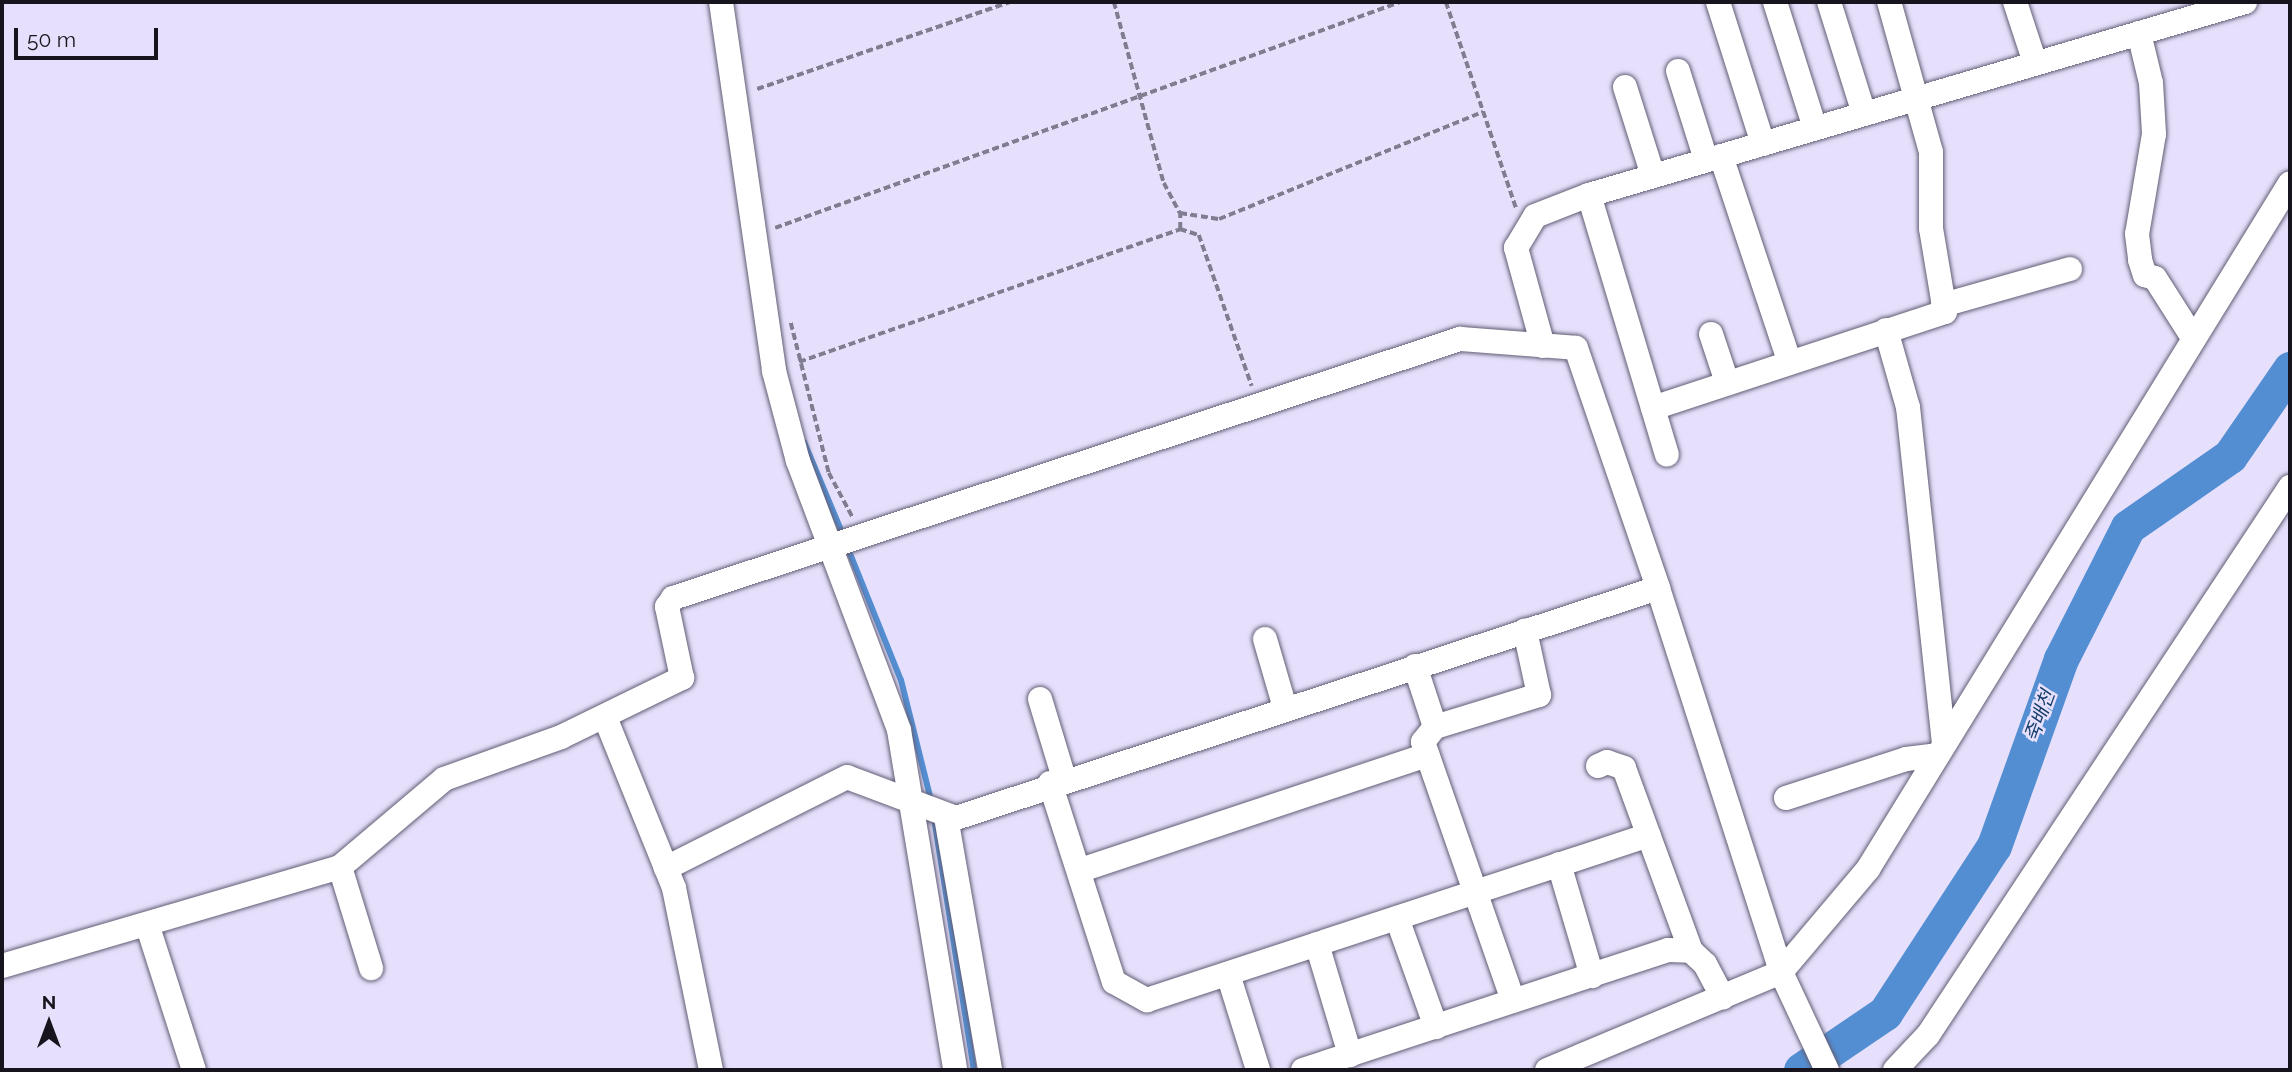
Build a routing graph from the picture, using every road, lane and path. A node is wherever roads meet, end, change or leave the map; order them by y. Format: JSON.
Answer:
{"nodes":[{"id":1,"x":721,"y":2,"type":"edge"},
{"id":2,"x":1010,"y":2,"type":"edge"},
{"id":3,"x":1114,"y":2,"type":"edge"},
{"id":4,"x":1400,"y":2,"type":"edge"},
{"id":5,"x":1446,"y":2,"type":"edge"},
{"id":6,"x":1718,"y":2,"type":"edge"},
{"id":7,"x":1775,"y":2,"type":"edge"},
{"id":8,"x":1829,"y":2,"type":"edge"},
{"id":9,"x":1889,"y":2,"type":"edge"},
{"id":10,"x":2015,"y":2,"type":"edge"},
{"id":11,"x":2245,"y":2,"type":"edge"},
{"id":12,"x":2139,"y":33,"type":"junction"},
{"id":13,"x":2035,"y":63,"type":"junction"},
{"id":14,"x":1678,"y":71,"type":"dead end"},
{"id":15,"x":755,"y":76,"type":"dead end"},
{"id":16,"x":1625,"y":87,"type":"dead end"},
{"id":17,"x":757,"y":89,"type":"junction"},
{"id":18,"x":1140,"y":97,"type":"junction"},
{"id":19,"x":1918,"y":98,"type":"junction"},
{"id":20,"x":758,"y":101,"type":"dead end"},
{"id":21,"x":1483,"y":111,"type":"junction"},
{"id":22,"x":1864,"y":114,"type":"junction"},
{"id":23,"x":1815,"y":128,"type":"junction"},
{"id":24,"x":1763,"y":144,"type":"junction"},
{"id":25,"x":1714,"y":158,"type":"junction"},
{"id":26,"x":1653,"y":176,"type":"junction"},
{"id":27,"x":2290,"y":183,"type":"edge"},
{"id":28,"x":1589,"y":195,"type":"junction"},
{"id":29,"x":1180,"y":213,"type":"junction"},
{"id":30,"x":774,"y":215,"type":"dead end"},
{"id":31,"x":775,"y":228,"type":"junction"},
{"id":32,"x":1180,"y":229,"type":"junction"},
{"id":33,"x":1523,"y":230,"type":"junction"},
{"id":34,"x":777,"y":241,"type":"dead end"},
{"id":35,"x":2070,"y":270,"type":"dead end"},
{"id":36,"x":1944,"y":309,"type":"junction"},
{"id":37,"x":789,"y":316,"type":"dead end"},
{"id":38,"x":1886,"y":330,"type":"junction"},
{"id":39,"x":1711,"y":334,"type":"dead end"},
{"id":40,"x":2192,"y":336,"type":"junction"},
{"id":41,"x":1543,"y":346,"type":"junction"},
{"id":42,"x":1789,"y":360,"type":"junction"},
{"id":43,"x":799,"y":362,"type":"junction"},
{"id":44,"x":1727,"y":382,"type":"junction"},
{"id":45,"x":1259,"y":406,"type":"junction"},
{"id":46,"x":1653,"y":408,"type":"junction"},
{"id":47,"x":1667,"y":455,"type":"dead end"},
{"id":48,"x":2290,"y":488,"type":"edge"},
{"id":49,"x":845,"y":544,"type":"junction"},
{"id":50,"x":1658,"y":588,"type":"junction"},
{"id":51,"x":1524,"y":631,"type":"junction"},
{"id":52,"x":1265,"y":639,"type":"dead end"},
{"id":53,"x":1415,"y":666,"type":"junction"},
{"id":54,"x":1040,"y":699,"type":"dead end"},
{"id":55,"x":1285,"y":708,"type":"junction"},
{"id":56,"x":605,"y":717,"type":"junction"},
{"id":57,"x":1428,"y":741,"type":"junction"},
{"id":58,"x":1941,"y":749,"type":"junction"},
{"id":59,"x":1598,"y":766,"type":"dead end"},
{"id":60,"x":1057,"y":781,"type":"junction"},
{"id":61,"x":1786,"y":798,"type":"dead end"},
{"id":62,"x":912,"y":804,"type":"junction"},
{"id":63,"x":946,"y":817,"type":"junction"},
{"id":64,"x":1648,"y":835,"type":"junction"},
{"id":65,"x":1559,"y":864,"type":"junction"},
{"id":66,"x":340,"y":867,"type":"junction"},
{"id":67,"x":666,"y":868,"type":"junction"},
{"id":68,"x":1081,"y":870,"type":"junction"},
{"id":69,"x":1473,"y":893,"type":"junction"},
{"id":70,"x":1397,"y":918,"type":"junction"},
{"id":71,"x":148,"y":927,"type":"junction"},
{"id":72,"x":1317,"y":944,"type":"junction"},
{"id":73,"x":1691,"y":951,"type":"junction"},
{"id":74,"x":2,"y":966,"type":"edge"},
{"id":75,"x":371,"y":968,"type":"dead end"},
{"id":76,"x":1781,"y":972,"type":"junction"},
{"id":77,"x":1228,"y":974,"type":"junction"},
{"id":78,"x":1592,"y":976,"type":"junction"},
{"id":79,"x":1723,"y":998,"type":"junction"},
{"id":80,"x":1513,"y":1001,"type":"junction"},
{"id":81,"x":1436,"y":1027,"type":"junction"},
{"id":82,"x":1350,"y":1055,"type":"junction"},
{"id":83,"x":194,"y":1070,"type":"edge"},
{"id":84,"x":711,"y":1070,"type":"edge"},
{"id":85,"x":955,"y":1070,"type":"edge"},
{"id":86,"x":990,"y":1070,"type":"edge"},
{"id":87,"x":1258,"y":1070,"type":"edge"},
{"id":88,"x":1303,"y":1070,"type":"edge"},
{"id":89,"x":1547,"y":1070,"type":"edge"},
{"id":90,"x":1827,"y":1070,"type":"edge"},
{"id":91,"x":1895,"y":1070,"type":"edge"}],
"edges":[{"from":1,"to":49,"type":"street"},
{"from":2,"to":17,"type":"path"},
{"from":3,"to":18,"type":"path"},
{"from":4,"to":18,"type":"path"},
{"from":5,"to":21,"type":"path"},
{"from":6,"to":24,"type":"street"},
{"from":7,"to":23,"type":"street"},
{"from":8,"to":22,"type":"street"},
{"from":9,"to":19,"type":"street"},
{"from":10,"to":13,"type":"street"},
{"from":11,"to":12,"type":"street"},
{"from":12,"to":13,"type":"street"},
{"from":12,"to":40,"type":"street"},
{"from":13,"to":19,"type":"street"},
{"from":14,"to":25,"type":"street"},
{"from":15,"to":17,"type":"path"},
{"from":16,"to":26,"type":"street"},
{"from":17,"to":20,"type":"path"},
{"from":18,"to":29,"type":"path"},
{"from":18,"to":31,"type":"path"},
{"from":19,"to":22,"type":"street"},
{"from":19,"to":36,"type":"street"},
{"from":21,"to":29,"type":"path"},
{"from":21,"to":33,"type":"path"},
{"from":22,"to":23,"type":"street"},
{"from":23,"to":24,"type":"street"},
{"from":24,"to":25,"type":"street"},
{"from":25,"to":26,"type":"street"},
{"from":25,"to":42,"type":"street"},
{"from":26,"to":28,"type":"street"},
{"from":27,"to":40,"type":"street"},
{"from":28,"to":33,"type":"street"},
{"from":28,"to":46,"type":"street"},
{"from":29,"to":32,"type":"path"},
{"from":30,"to":31,"type":"path"},
{"from":31,"to":34,"type":"path"},
{"from":32,"to":43,"type":"path"},
{"from":32,"to":45,"type":"path"},
{"from":33,"to":41,"type":"street"},
{"from":35,"to":36,"type":"street"},
{"from":36,"to":38,"type":"street"},
{"from":37,"to":43,"type":"path"},
{"from":38,"to":42,"type":"street"},
{"from":38,"to":58,"type":"street"},
{"from":39,"to":44,"type":"street"},
{"from":40,"to":58,"type":"street"},
{"from":41,"to":45,"type":"street"},
{"from":41,"to":50,"type":"street"},
{"from":42,"to":44,"type":"street"},
{"from":43,"to":49,"type":"path"},
{"from":44,"to":46,"type":"street"},
{"from":45,"to":49,"type":"street"},
{"from":46,"to":47,"type":"street"},
{"from":48,"to":91,"type":"street"},
{"from":49,"to":56,"type":"street"},
{"from":49,"to":62,"type":"street"},
{"from":50,"to":51,"type":"street"},
{"from":50,"to":76,"type":"street"},
{"from":51,"to":53,"type":"street"},
{"from":51,"to":57,"type":"street"},
{"from":52,"to":55,"type":"street"},
{"from":53,"to":55,"type":"street"},
{"from":53,"to":57,"type":"street"},
{"from":54,"to":60,"type":"street"},
{"from":55,"to":60,"type":"street"},
{"from":56,"to":66,"type":"street"},
{"from":56,"to":67,"type":"street"},
{"from":57,"to":68,"type":"street"},
{"from":57,"to":69,"type":"street"},
{"from":58,"to":61,"type":"street"},
{"from":58,"to":76,"type":"street"},
{"from":59,"to":64,"type":"street"},
{"from":60,"to":63,"type":"street"},
{"from":60,"to":68,"type":"street"},
{"from":62,"to":63,"type":"street"},
{"from":62,"to":67,"type":"street"},
{"from":62,"to":85,"type":"street"},
{"from":63,"to":86,"type":"street"},
{"from":64,"to":65,"type":"street"},
{"from":64,"to":73,"type":"street"},
{"from":65,"to":69,"type":"street"},
{"from":65,"to":78,"type":"street"},
{"from":66,"to":71,"type":"street"},
{"from":66,"to":75,"type":"street"},
{"from":67,"to":84,"type":"street"},
{"from":68,"to":77,"type":"street"},
{"from":69,"to":70,"type":"street"},
{"from":69,"to":80,"type":"street"},
{"from":70,"to":72,"type":"street"},
{"from":70,"to":81,"type":"street"},
{"from":71,"to":74,"type":"street"},
{"from":71,"to":83,"type":"street"},
{"from":72,"to":77,"type":"street"},
{"from":72,"to":82,"type":"street"},
{"from":73,"to":78,"type":"street"},
{"from":73,"to":79,"type":"street"},
{"from":76,"to":79,"type":"street"},
{"from":76,"to":90,"type":"street"},
{"from":77,"to":87,"type":"street"},
{"from":78,"to":80,"type":"street"},
{"from":79,"to":89,"type":"street"},
{"from":80,"to":81,"type":"street"},
{"from":81,"to":82,"type":"street"},
{"from":82,"to":88,"type":"street"}]}
